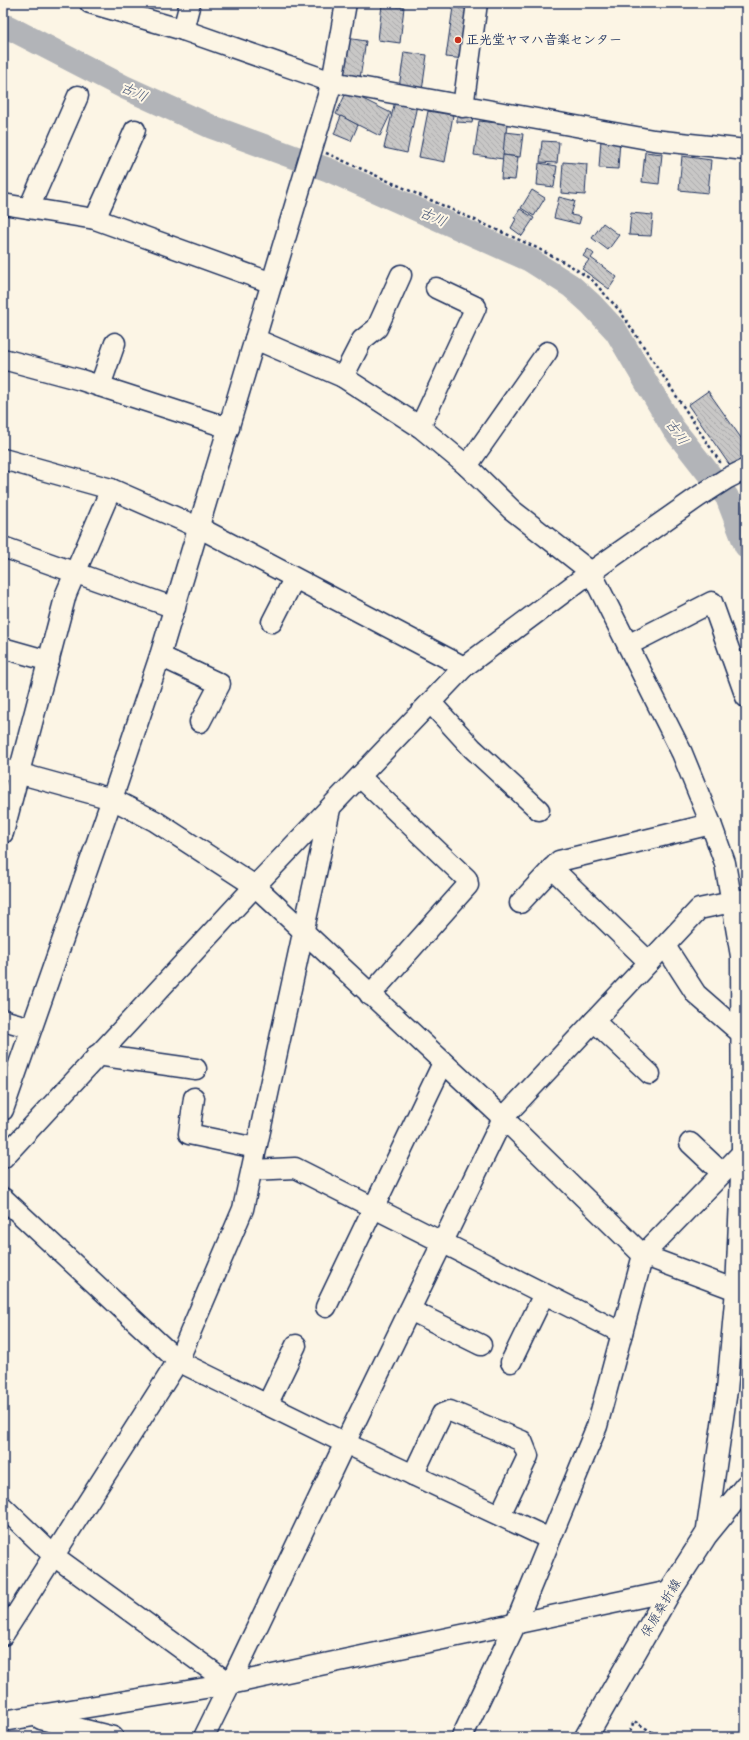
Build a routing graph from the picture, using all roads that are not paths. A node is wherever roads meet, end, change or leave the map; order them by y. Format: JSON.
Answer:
{"nodes":[{"id":1,"x":90,"y":3,"type":"edge"},
{"id":2,"x":190,"y":3,"type":"edge"},
{"id":3,"x":346,"y":3,"type":"edge"},
{"id":4,"x":477,"y":3,"type":"edge"},
{"id":5,"x":183,"y":30,"type":"junction"},
{"id":6,"x":332,"y":82,"type":"junction"},
{"id":7,"x":78,"y":96,"type":"dead end"},
{"id":8,"x":463,"y":107,"type":"junction"},
{"id":9,"x":135,"y":130,"type":"dead end"},
{"id":10,"x":746,"y":150,"type":"edge"},
{"id":11,"x":3,"y":204,"type":"edge"},
{"id":12,"x":29,"y":208,"type":"junction"},
{"id":13,"x":94,"y":219,"type":"junction"},
{"id":14,"x":402,"y":276,"type":"dead end"},
{"id":15,"x":272,"y":283,"type":"junction"},
{"id":16,"x":436,"y":288,"type":"dead end"},
{"id":17,"x":255,"y":339,"type":"junction"},
{"id":18,"x":114,"y":343,"type":"dead end"},
{"id":19,"x":547,"y":352,"type":"dead end"},
{"id":20,"x":3,"y":359,"type":"edge"},
{"id":21,"x":343,"y":377,"type":"junction"},
{"id":22,"x":100,"y":386,"type":"junction"},
{"id":23,"x":420,"y":426,"type":"junction"},
{"id":24,"x":230,"y":428,"type":"junction"},
{"id":25,"x":3,"y":459,"type":"edge"},
{"id":26,"x":467,"y":466,"type":"junction"},
{"id":27,"x":734,"y":475,"type":"edge"},
{"id":28,"x":111,"y":489,"type":"junction"},
{"id":29,"x":200,"y":528,"type":"junction"},
{"id":30,"x":3,"y":547,"type":"edge"},
{"id":31,"x":76,"y":572,"type":"junction"},
{"id":32,"x":591,"y":572,"type":"junction"},
{"id":33,"x":294,"y":579,"type":"junction"},
{"id":34,"x":175,"y":608,"type":"junction"},
{"id":35,"x":272,"y":622,"type":"dead end"},
{"id":36,"x":628,"y":645,"type":"junction"},
{"id":37,"x":3,"y":648,"type":"edge"},
{"id":38,"x":160,"y":656,"type":"junction"},
{"id":39,"x":49,"y":661,"type":"junction"},
{"id":40,"x":464,"y":667,"type":"junction"},
{"id":41,"x":746,"y":697,"type":"edge"},
{"id":42,"x":430,"y":703,"type":"junction"},
{"id":43,"x":200,"y":722,"type":"dead end"},
{"id":44,"x":11,"y":771,"type":"edge"},
{"id":45,"x":360,"y":777,"type":"junction"},
{"id":46,"x":112,"y":799,"type":"junction"},
{"id":47,"x":330,"y":809,"type":"junction"},
{"id":48,"x":539,"y":810,"type":"dead end"},
{"id":49,"x":711,"y":824,"type":"junction"},
{"id":50,"x":3,"y":833,"type":"edge"},
{"id":51,"x":552,"y":868,"type":"junction"},
{"id":52,"x":255,"y":886,"type":"junction"},
{"id":53,"x":739,"y":900,"type":"edge"},
{"id":54,"x":520,"y":902,"type":"dead end"},
{"id":55,"x":304,"y":933,"type":"junction"},
{"id":56,"x":665,"y":946,"type":"junction"},
{"id":57,"x":649,"y":962,"type":"junction"},
{"id":58,"x":370,"y":995,"type":"junction"},
{"id":59,"x":3,"y":1020,"type":"edge"},
{"id":60,"x":594,"y":1021,"type":"junction"},
{"id":61,"x":31,"y":1028,"type":"junction"},
{"id":62,"x":742,"y":1035,"type":"junction"},
{"id":63,"x":97,"y":1055,"type":"junction"},
{"id":64,"x":443,"y":1063,"type":"junction"},
{"id":65,"x":196,"y":1069,"type":"dead end"},
{"id":66,"x":650,"y":1074,"type":"dead end"},
{"id":67,"x":194,"y":1098,"type":"dead end"},
{"id":68,"x":3,"y":1110,"type":"edge"},
{"id":69,"x":503,"y":1118,"type":"junction"},
{"id":70,"x":690,"y":1143,"type":"dead end"},
{"id":71,"x":256,"y":1148,"type":"junction"},
{"id":72,"x":742,"y":1153,"type":"junction"},
{"id":73,"x":3,"y":1158,"type":"edge"},
{"id":74,"x":252,"y":1170,"type":"junction"},
{"id":75,"x":722,"y":1173,"type":"junction"},
{"id":76,"x":3,"y":1198,"type":"edge"},
{"id":77,"x":374,"y":1208,"type":"junction"},
{"id":78,"x":442,"y":1242,"type":"junction"},
{"id":79,"x":643,"y":1255,"type":"junction"},
{"id":80,"x":742,"y":1255,"type":"edge"},
{"id":81,"x":736,"y":1290,"type":"junction"},
{"id":82,"x":544,"y":1294,"type":"junction"},
{"id":83,"x":326,"y":1307,"type":"dead end"},
{"id":84,"x":410,"y":1310,"type":"junction"},
{"id":85,"x":622,"y":1333,"type":"junction"},
{"id":86,"x":296,"y":1344,"type":"dead end"},
{"id":87,"x":481,"y":1345,"type":"dead end"},
{"id":88,"x":178,"y":1361,"type":"junction"},
{"id":89,"x":511,"y":1362,"type":"dead end"},
{"id":90,"x":267,"y":1404,"type":"junction"},
{"id":91,"x":345,"y":1443,"type":"junction"},
{"id":92,"x":413,"y":1475,"type":"junction"},
{"id":93,"x":746,"y":1486,"type":"edge"},
{"id":94,"x":3,"y":1507,"type":"edge"},
{"id":95,"x":500,"y":1515,"type":"junction"},
{"id":96,"x":706,"y":1535,"type":"junction"},
{"id":97,"x":550,"y":1539,"type":"junction"},
{"id":98,"x":54,"y":1556,"type":"junction"},
{"id":99,"x":670,"y":1591,"type":"junction"},
{"id":100,"x":516,"y":1625,"type":"junction"},
{"id":101,"x":3,"y":1635,"type":"edge"},
{"id":102,"x":230,"y":1684,"type":"junction"},
{"id":103,"x":34,"y":1717,"type":"junction"},
{"id":104,"x":3,"y":1721,"type":"edge"},
{"id":105,"x":113,"y":1737,"type":"edge"},
{"id":106,"x":204,"y":1737,"type":"edge"},
{"id":107,"x":462,"y":1737,"type":"edge"},
{"id":108,"x":586,"y":1737,"type":"edge"}],
"edges":[{"from":1,"to":5,"type":"street"},
{"from":2,"to":5,"type":"street"},
{"from":3,"to":6,"type":"street"},
{"from":4,"to":8,"type":"street"},
{"from":5,"to":6,"type":"street"},
{"from":6,"to":8,"type":"street"},
{"from":6,"to":15,"type":"street"},
{"from":7,"to":12,"type":"street"},
{"from":8,"to":10,"type":"street"},
{"from":9,"to":13,"type":"street"},
{"from":11,"to":12,"type":"street"},
{"from":12,"to":13,"type":"street"},
{"from":13,"to":15,"type":"street"},
{"from":14,"to":21,"type":"street"},
{"from":15,"to":17,"type":"street"},
{"from":16,"to":23,"type":"street"},
{"from":17,"to":21,"type":"street"},
{"from":17,"to":24,"type":"street"},
{"from":18,"to":22,"type":"street"},
{"from":19,"to":26,"type":"street"},
{"from":20,"to":22,"type":"street"},
{"from":21,"to":23,"type":"street"},
{"from":22,"to":24,"type":"street"},
{"from":23,"to":26,"type":"street"},
{"from":24,"to":29,"type":"street"},
{"from":25,"to":28,"type":"street"},
{"from":26,"to":32,"type":"street"},
{"from":27,"to":32,"type":"street"},
{"from":28,"to":29,"type":"street"},
{"from":28,"to":31,"type":"street"},
{"from":29,"to":33,"type":"street"},
{"from":29,"to":34,"type":"street"},
{"from":30,"to":31,"type":"street"},
{"from":31,"to":34,"type":"street"},
{"from":31,"to":39,"type":"street"},
{"from":32,"to":36,"type":"street"},
{"from":32,"to":40,"type":"street"},
{"from":33,"to":35,"type":"street"},
{"from":33,"to":40,"type":"street"},
{"from":34,"to":38,"type":"street"},
{"from":36,"to":41,"type":"street"},
{"from":36,"to":49,"type":"street"},
{"from":37,"to":39,"type":"street"},
{"from":38,"to":43,"type":"street"},
{"from":38,"to":46,"type":"street"},
{"from":39,"to":44,"type":"street"},
{"from":40,"to":42,"type":"street"},
{"from":42,"to":45,"type":"street"},
{"from":42,"to":48,"type":"street"},
{"from":44,"to":46,"type":"street"},
{"from":44,"to":50,"type":"street"},
{"from":45,"to":47,"type":"street"},
{"from":45,"to":58,"type":"street"},
{"from":46,"to":52,"type":"street"},
{"from":46,"to":61,"type":"street"},
{"from":47,"to":52,"type":"street"},
{"from":47,"to":55,"type":"street"},
{"from":49,"to":51,"type":"street"},
{"from":49,"to":53,"type":"street"},
{"from":51,"to":54,"type":"street"},
{"from":51,"to":57,"type":"street"},
{"from":52,"to":55,"type":"street"},
{"from":52,"to":63,"type":"street"},
{"from":53,"to":56,"type":"street"},
{"from":53,"to":62,"type":"street"},
{"from":55,"to":58,"type":"street"},
{"from":55,"to":71,"type":"street"},
{"from":56,"to":57,"type":"street"},
{"from":56,"to":62,"type":"street"},
{"from":57,"to":60,"type":"street"},
{"from":58,"to":64,"type":"street"},
{"from":59,"to":61,"type":"street"},
{"from":60,"to":66,"type":"street"},
{"from":60,"to":69,"type":"street"},
{"from":61,"to":68,"type":"street"},
{"from":62,"to":72,"type":"street"},
{"from":63,"to":65,"type":"street"},
{"from":63,"to":73,"type":"street"},
{"from":64,"to":69,"type":"street"},
{"from":64,"to":77,"type":"street"},
{"from":67,"to":71,"type":"street"},
{"from":69,"to":78,"type":"street"},
{"from":69,"to":79,"type":"street"},
{"from":70,"to":75,"type":"street"},
{"from":71,"to":74,"type":"street"},
{"from":72,"to":75,"type":"street"},
{"from":72,"to":80,"type":"street"},
{"from":74,"to":77,"type":"street"},
{"from":74,"to":88,"type":"street"},
{"from":75,"to":79,"type":"street"},
{"from":76,"to":88,"type":"street"},
{"from":77,"to":78,"type":"street"},
{"from":77,"to":83,"type":"street"},
{"from":78,"to":82,"type":"street"},
{"from":78,"to":84,"type":"street"},
{"from":79,"to":81,"type":"street"},
{"from":79,"to":85,"type":"street"},
{"from":80,"to":81,"type":"street"},
{"from":81,"to":96,"type":"street"},
{"from":82,"to":85,"type":"street"},
{"from":82,"to":89,"type":"street"},
{"from":84,"to":87,"type":"street"},
{"from":84,"to":91,"type":"street"},
{"from":85,"to":97,"type":"street"},
{"from":86,"to":90,"type":"street"},
{"from":88,"to":90,"type":"street"},
{"from":88,"to":98,"type":"street"},
{"from":90,"to":91,"type":"street"},
{"from":91,"to":92,"type":"street"},
{"from":91,"to":102,"type":"street"},
{"from":92,"to":95,"type":"street"},
{"from":92,"to":95,"type":"street"},
{"from":93,"to":96,"type":"main road","name":"保原桑折線"},
{"from":94,"to":98,"type":"street"},
{"from":95,"to":97,"type":"street"},
{"from":96,"to":99,"type":"main road","name":"保原桑折線"},
{"from":97,"to":100,"type":"street"},
{"from":98,"to":101,"type":"street"},
{"from":98,"to":102,"type":"street"},
{"from":99,"to":100,"type":"street"},
{"from":99,"to":108,"type":"main road","name":"保原桑折線"},
{"from":100,"to":102,"type":"street"},
{"from":100,"to":107,"type":"street"},
{"from":102,"to":103,"type":"street"},
{"from":102,"to":106,"type":"street"},
{"from":103,"to":104,"type":"street"},
{"from":103,"to":105,"type":"street"}]}
